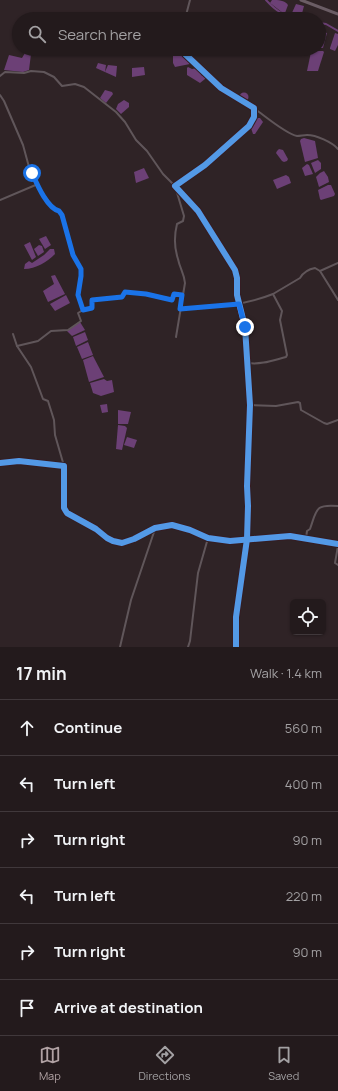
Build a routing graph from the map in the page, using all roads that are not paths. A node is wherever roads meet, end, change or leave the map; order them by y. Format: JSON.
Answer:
{"nodes":[{"id":1,"x":190,"y":0,"type":"edge"},
{"id":2,"x":301,"y":0,"type":"edge"},
{"id":3,"x":316,"y":0,"type":"edge"},
{"id":4,"x":313,"y":5,"type":"junction"},
{"id":5,"x":187,"y":12,"type":"edge"},
{"id":6,"x":338,"y":14,"type":"edge"},
{"id":7,"x":187,"y":56,"type":"edge"},
{"id":8,"x":0,"y":76,"type":"edge"},
{"id":9,"x":0,"y":94,"type":"edge"},
{"id":10,"x":254,"y":108,"type":"junction"},
{"id":11,"x":338,"y":149,"type":"edge"},
{"id":12,"x":38,"y":184,"type":"junction"},
{"id":13,"x":175,"y":186,"type":"junction"},
{"id":14,"x":0,"y":200,"type":"edge"},
{"id":15,"x":338,"y":263,"type":"edge"},
{"id":16,"x":320,"y":271,"type":"junction"},
{"id":17,"x":274,"y":294,"type":"junction"},
{"id":18,"x":182,"y":295,"type":"junction"},
{"id":19,"x":338,"y":300,"type":"edge"},
{"id":20,"x":239,"y":304,"type":"junction"},
{"id":21,"x":180,"y":309,"type":"junction"},
{"id":22,"x":83,"y":310,"type":"junction"},
{"id":23,"x":13,"y":334,"type":"dead end"},
{"id":24,"x":176,"y":337,"type":"dead end"},
{"id":25,"x":17,"y":346,"type":"junction"},
{"id":26,"x":248,"y":363,"type":"junction"},
{"id":27,"x":250,"y":405,"type":"junction"},
{"id":28,"x":338,"y":420,"type":"edge"},
{"id":29,"x":0,"y":463,"type":"edge"},
{"id":30,"x":64,"y":466,"type":"junction"},
{"id":31,"x":338,"y":506,"type":"edge"},
{"id":32,"x":155,"y":528,"type":"junction"},
{"id":33,"x":208,"y":538,"type":"junction"},
{"id":34,"x":306,"y":538,"type":"junction"},
{"id":35,"x":247,"y":539,"type":"junction"},
{"id":36,"x":338,"y":545,"type":"edge"},
{"id":37,"x":338,"y":565,"type":"edge"},
{"id":38,"x":120,"y":647,"type":"edge"},
{"id":39,"x":188,"y":647,"type":"edge"},
{"id":40,"x":236,"y":647,"type":"edge"}],
"edges":[{"from":1,"to":5,"type":"street"},
{"from":2,"to":4,"type":"main road"},
{"from":3,"to":4,"type":"street"},
{"from":4,"to":6,"type":"main road"},
{"from":7,"to":10,"type":"street"},
{"from":8,"to":13,"type":"street"},
{"from":9,"to":12,"type":"street"},
{"from":10,"to":11,"type":"street"},
{"from":10,"to":13,"type":"street"},
{"from":12,"to":14,"type":"street"},
{"from":12,"to":22,"type":"street"},
{"from":13,"to":18,"type":"street"},
{"from":13,"to":20,"type":"street"},
{"from":15,"to":16,"type":"street"},
{"from":16,"to":17,"type":"street"},
{"from":16,"to":19,"type":"street"},
{"from":17,"to":20,"type":"street"},
{"from":17,"to":26,"type":"street"},
{"from":18,"to":21,"type":"street"},
{"from":18,"to":22,"type":"street"},
{"from":20,"to":21,"type":"street"},
{"from":20,"to":26,"type":"street"},
{"from":21,"to":24,"type":"street"},
{"from":22,"to":25,"type":"street"},
{"from":23,"to":25,"type":"street"},
{"from":25,"to":30,"type":"street"},
{"from":26,"to":27,"type":"street"},
{"from":27,"to":28,"type":"street"},
{"from":27,"to":35,"type":"street"},
{"from":29,"to":30,"type":"street"},
{"from":30,"to":32,"type":"street"},
{"from":31,"to":34,"type":"street"},
{"from":32,"to":33,"type":"street"},
{"from":32,"to":38,"type":"street"},
{"from":33,"to":35,"type":"street"},
{"from":33,"to":39,"type":"street"},
{"from":34,"to":35,"type":"street"},
{"from":34,"to":36,"type":"street"},
{"from":35,"to":40,"type":"street"},
{"from":36,"to":37,"type":"street"}]}
